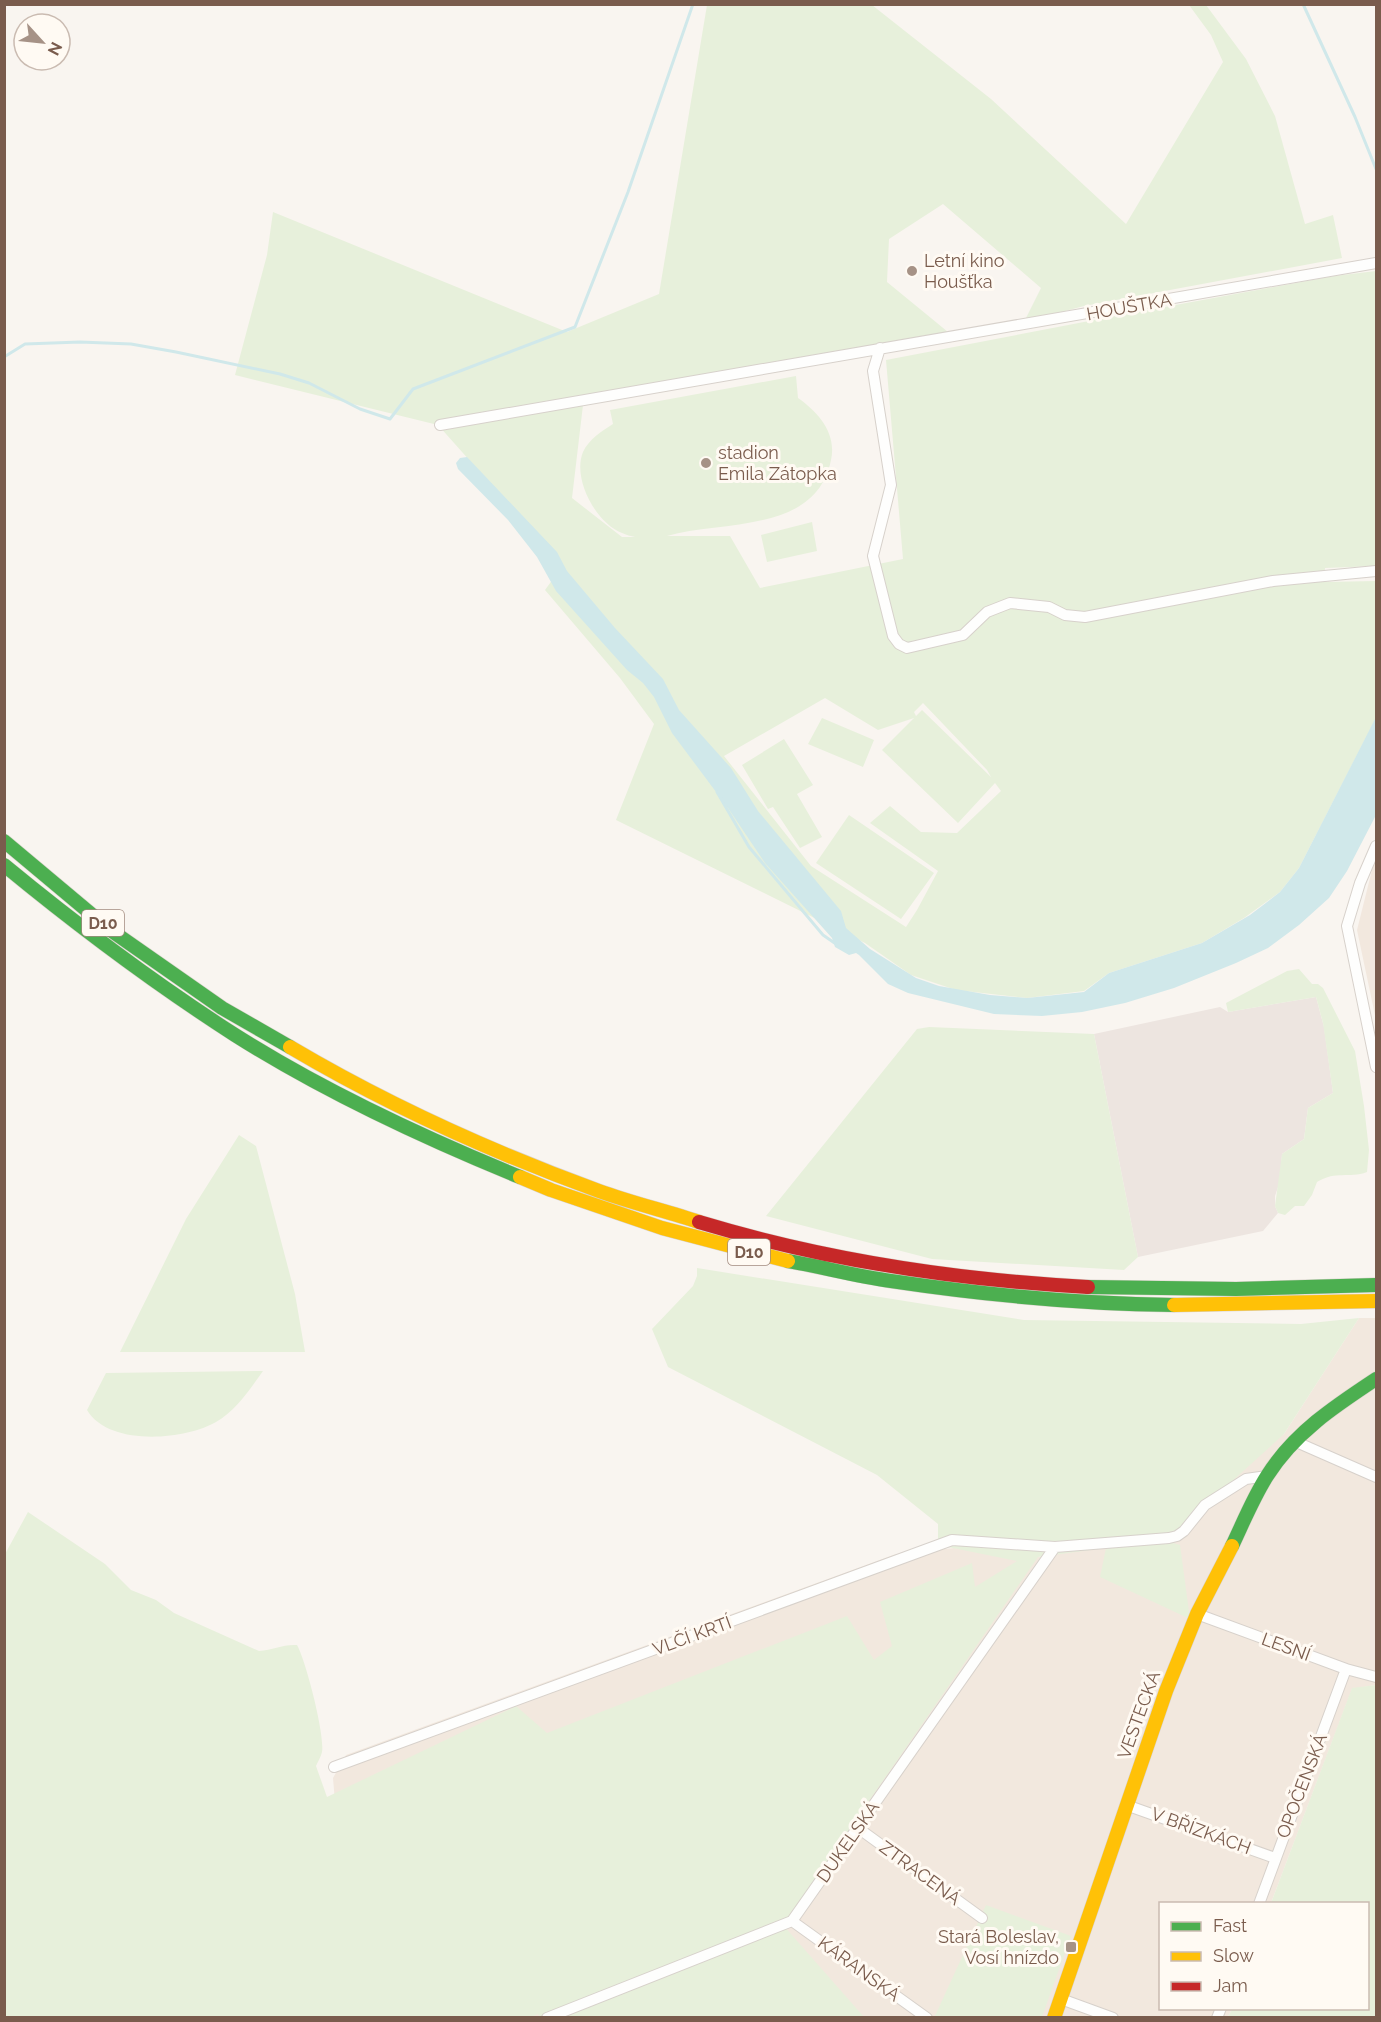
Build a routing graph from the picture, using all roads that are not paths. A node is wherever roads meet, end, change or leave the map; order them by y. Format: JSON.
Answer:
{"nodes":[{"id":1,"x":1377,"y":263,"type":"edge"},
{"id":2,"x":880,"y":348,"type":"junction"},
{"id":3,"x":440,"y":425,"type":"dead end"},
{"id":4,"x":1377,"y":571,"type":"edge"},
{"id":5,"x":4,"y":840,"type":"edge"},
{"id":6,"x":1377,"y":846,"type":"edge"},
{"id":7,"x":4,"y":866,"type":"edge"},
{"id":8,"x":1377,"y":1067,"type":"edge"},
{"id":9,"x":1377,"y":1285,"type":"edge"},
{"id":10,"x":1377,"y":1301,"type":"edge"},
{"id":11,"x":1377,"y":1379,"type":"edge"},
{"id":12,"x":1294,"y":1441,"type":"junction"},
{"id":13,"x":1267,"y":1476,"type":"junction"},
{"id":14,"x":1377,"y":1476,"type":"edge"},
{"id":15,"x":1055,"y":1547,"type":"junction"},
{"id":16,"x":1197,"y":1614,"type":"junction"},
{"id":17,"x":1346,"y":1669,"type":"junction"},
{"id":18,"x":1376,"y":1677,"type":"edge"},
{"id":19,"x":334,"y":1767,"type":"dead end"},
{"id":20,"x":1126,"y":1805,"type":"junction"},
{"id":21,"x":858,"y":1828,"type":"junction"},
{"id":22,"x":1275,"y":1857,"type":"junction"},
{"id":23,"x":1259,"y":1902,"type":"edge"},
{"id":24,"x":982,"y":1918,"type":"dead end"},
{"id":25,"x":792,"y":1921,"type":"junction"},
{"id":26,"x":1061,"y":1999,"type":"junction"},
{"id":27,"x":547,"y":2018,"type":"edge"},
{"id":28,"x":927,"y":2018,"type":"edge"},
{"id":29,"x":1054,"y":2018,"type":"edge"},
{"id":30,"x":1113,"y":2018,"type":"edge"}],
"edges":[{"from":1,"to":2,"type":"street","name":"HOUŠTKA"},
{"from":2,"to":3,"type":"street","name":"HOUŠTKA"},
{"from":2,"to":4,"type":"street"},
{"from":5,"to":9,"type":"main road","number":"D10"},
{"from":6,"to":8,"type":"street"},
{"from":7,"to":10,"type":"main road","number":"D10"},
{"from":11,"to":12,"type":"main road","name":"VESTECKÁ"},
{"from":12,"to":13,"type":"main road","name":"VESTECKÁ"},
{"from":12,"to":14,"type":"street"},
{"from":13,"to":15,"type":"street","name":"VLČÍ KRTÍ"},
{"from":13,"to":16,"type":"main road","name":"VESTECKÁ"},
{"from":15,"to":19,"type":"street","name":"VLČÍ KRTÍ"},
{"from":15,"to":21,"type":"street","name":"DUKELSKÁ"},
{"from":16,"to":17,"type":"street","name":"LESNÍ"},
{"from":16,"to":20,"type":"main road","name":"VESTECKÁ"},
{"from":17,"to":18,"type":"street","name":"LESNÍ"},
{"from":17,"to":22,"type":"street","name":"OPOČENSKÁ"},
{"from":20,"to":22,"type":"street","name":"V BŘÍZKÁCH"},
{"from":20,"to":26,"type":"main road","name":"VESTECKÁ"},
{"from":21,"to":24,"type":"street","name":"ZTRACENÁ"},
{"from":21,"to":25,"type":"street","name":"DUKELSKÁ"},
{"from":22,"to":23,"type":"street","name":"OPOČENSKÁ"},
{"from":25,"to":27,"type":"street"},
{"from":25,"to":28,"type":"street","name":"KÁRANSKÁ"},
{"from":26,"to":29,"type":"main road","name":"VESTECKÁ"},
{"from":26,"to":30,"type":"street"}]}
